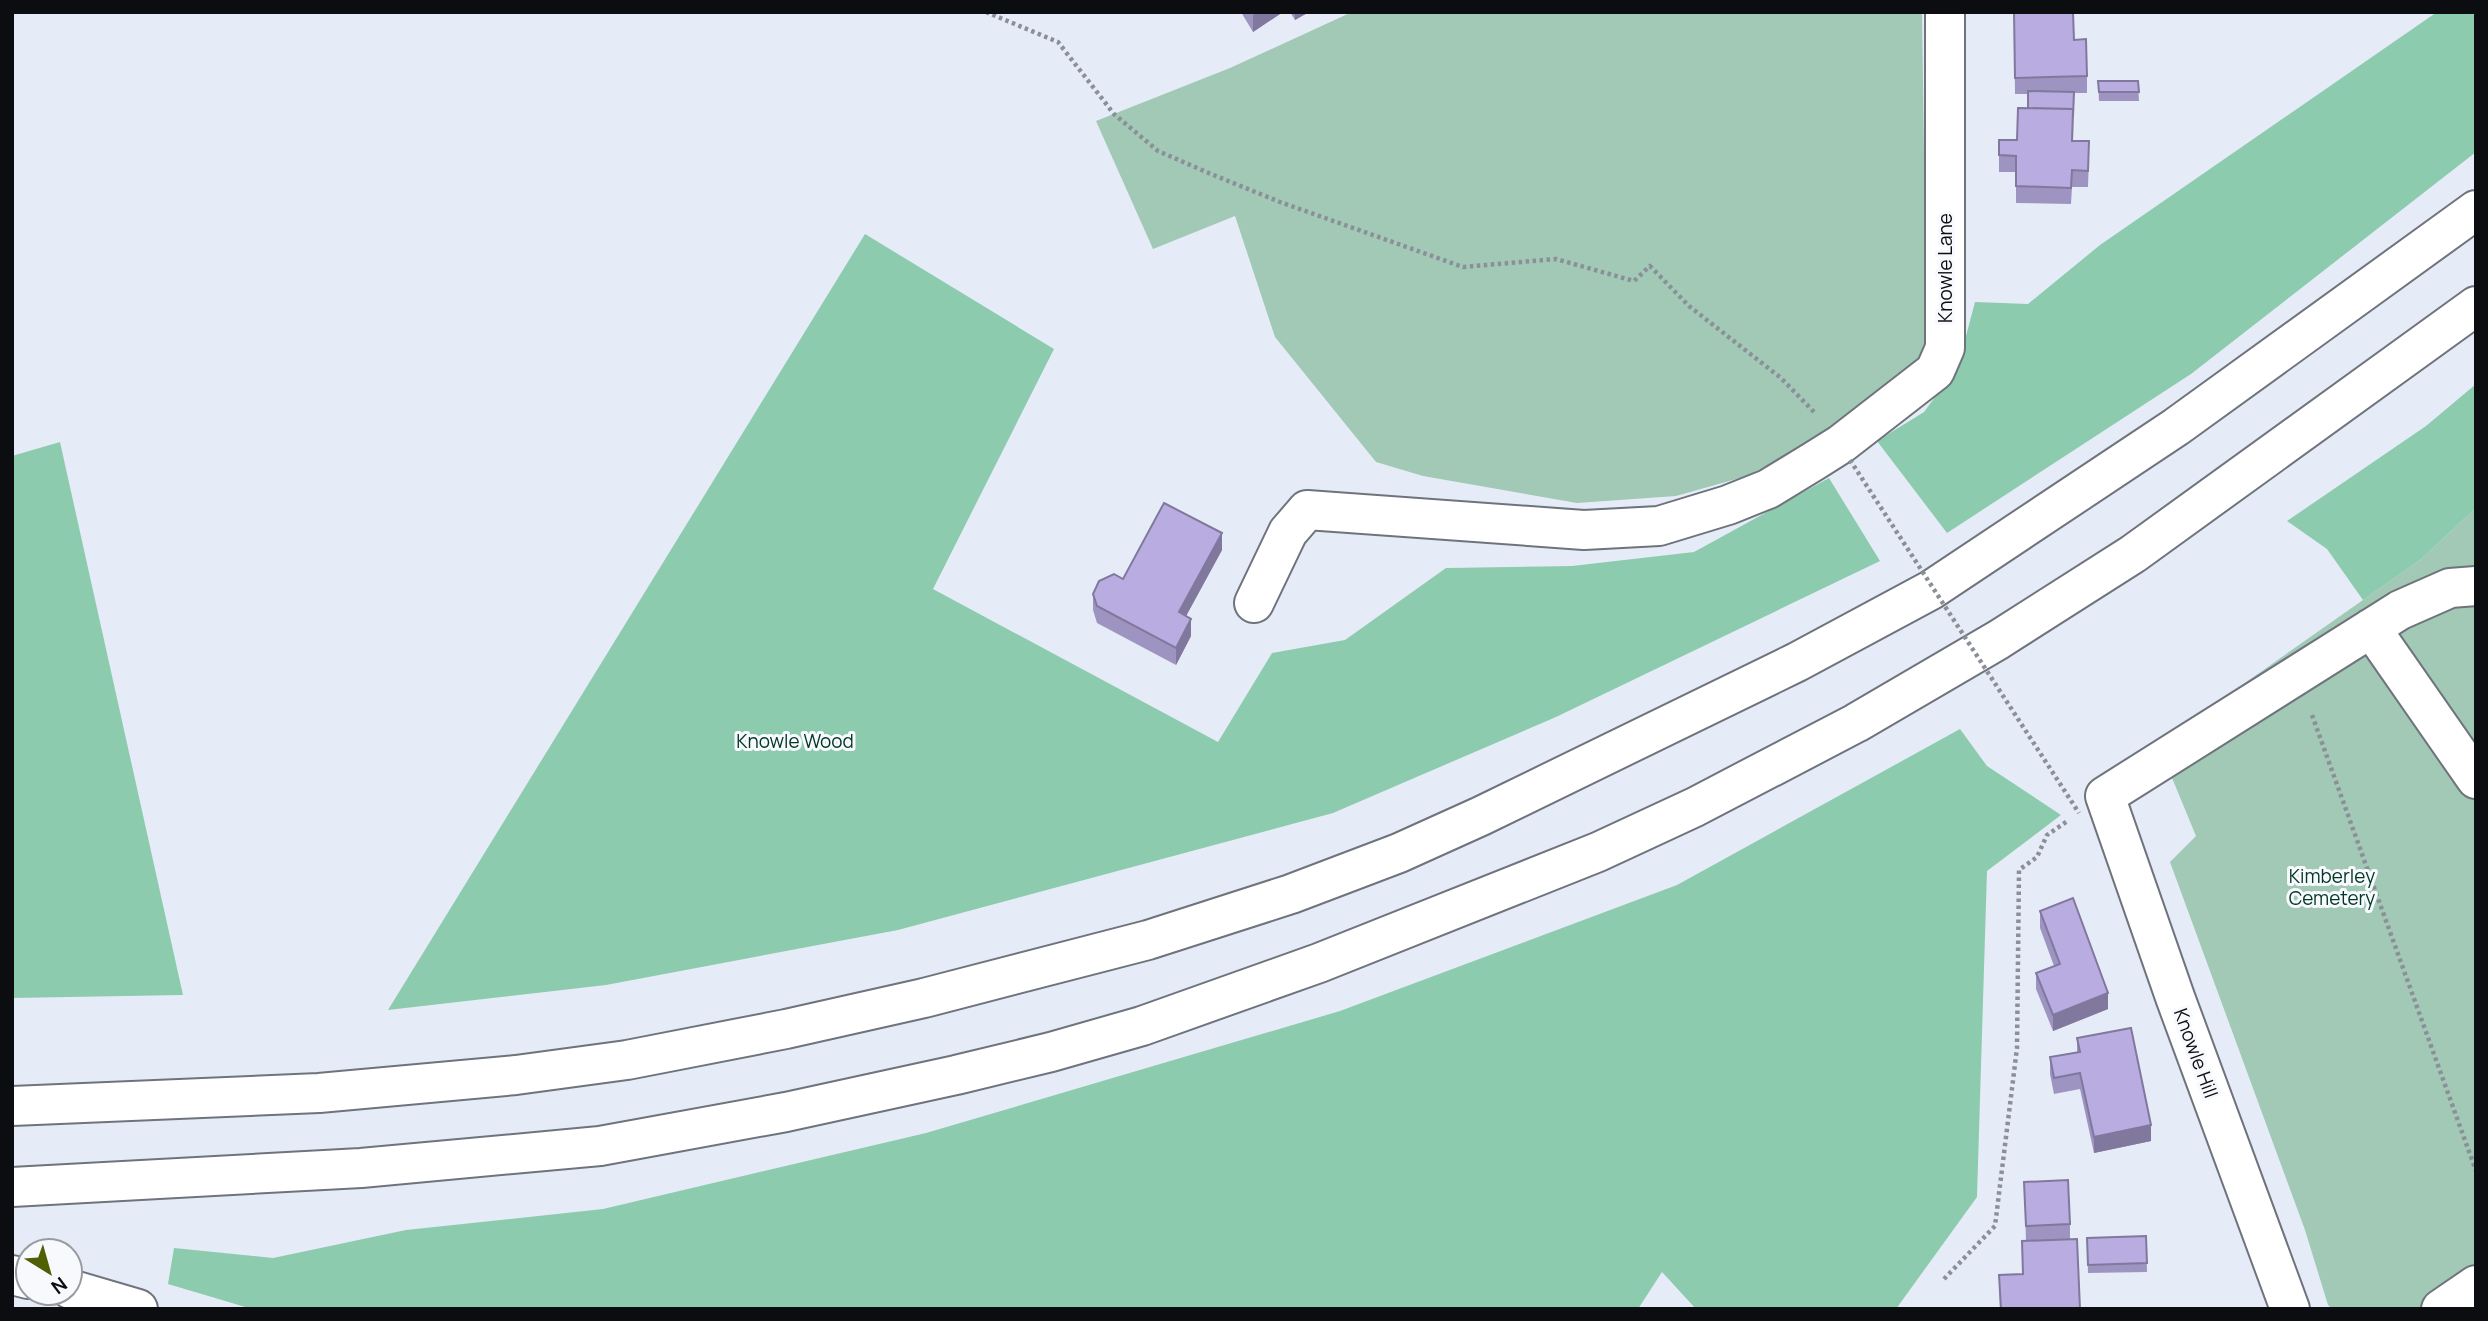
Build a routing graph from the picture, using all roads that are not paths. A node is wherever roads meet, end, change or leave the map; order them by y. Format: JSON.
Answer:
{"nodes":[{"id":1,"x":1945,"y":12,"type":"edge"},
{"id":2,"x":2476,"y":210,"type":"edge"},
{"id":3,"x":2476,"y":306,"type":"edge"},
{"id":4,"x":2476,"y":586,"type":"edge"},
{"id":5,"x":1254,"y":603,"type":"dead end"},
{"id":6,"x":2371,"y":628,"type":"junction"},
{"id":7,"x":2476,"y":779,"type":"edge"},
{"id":8,"x":12,"y":1106,"type":"edge"},
{"id":9,"x":12,"y":1187,"type":"edge"},
{"id":10,"x":2476,"y":1285,"type":"edge"},
{"id":11,"x":84,"y":1293,"type":"edge"},
{"id":12,"x":138,"y":1309,"type":"edge"},
{"id":13,"x":2290,"y":1309,"type":"edge"},
{"id":14,"x":2441,"y":1309,"type":"edge"}],
"edges":[{"from":1,"to":5,"type":"main road","name":"Knowle Lane"},
{"from":2,"to":8,"type":"main road"},
{"from":3,"to":9,"type":"main road"},
{"from":4,"to":6,"type":"main road"},
{"from":6,"to":7,"type":"main road"},
{"from":6,"to":13,"type":"main road","name":"Knowle Hill"},
{"from":10,"to":14,"type":"main road"},
{"from":11,"to":12,"type":"main road"}]}
